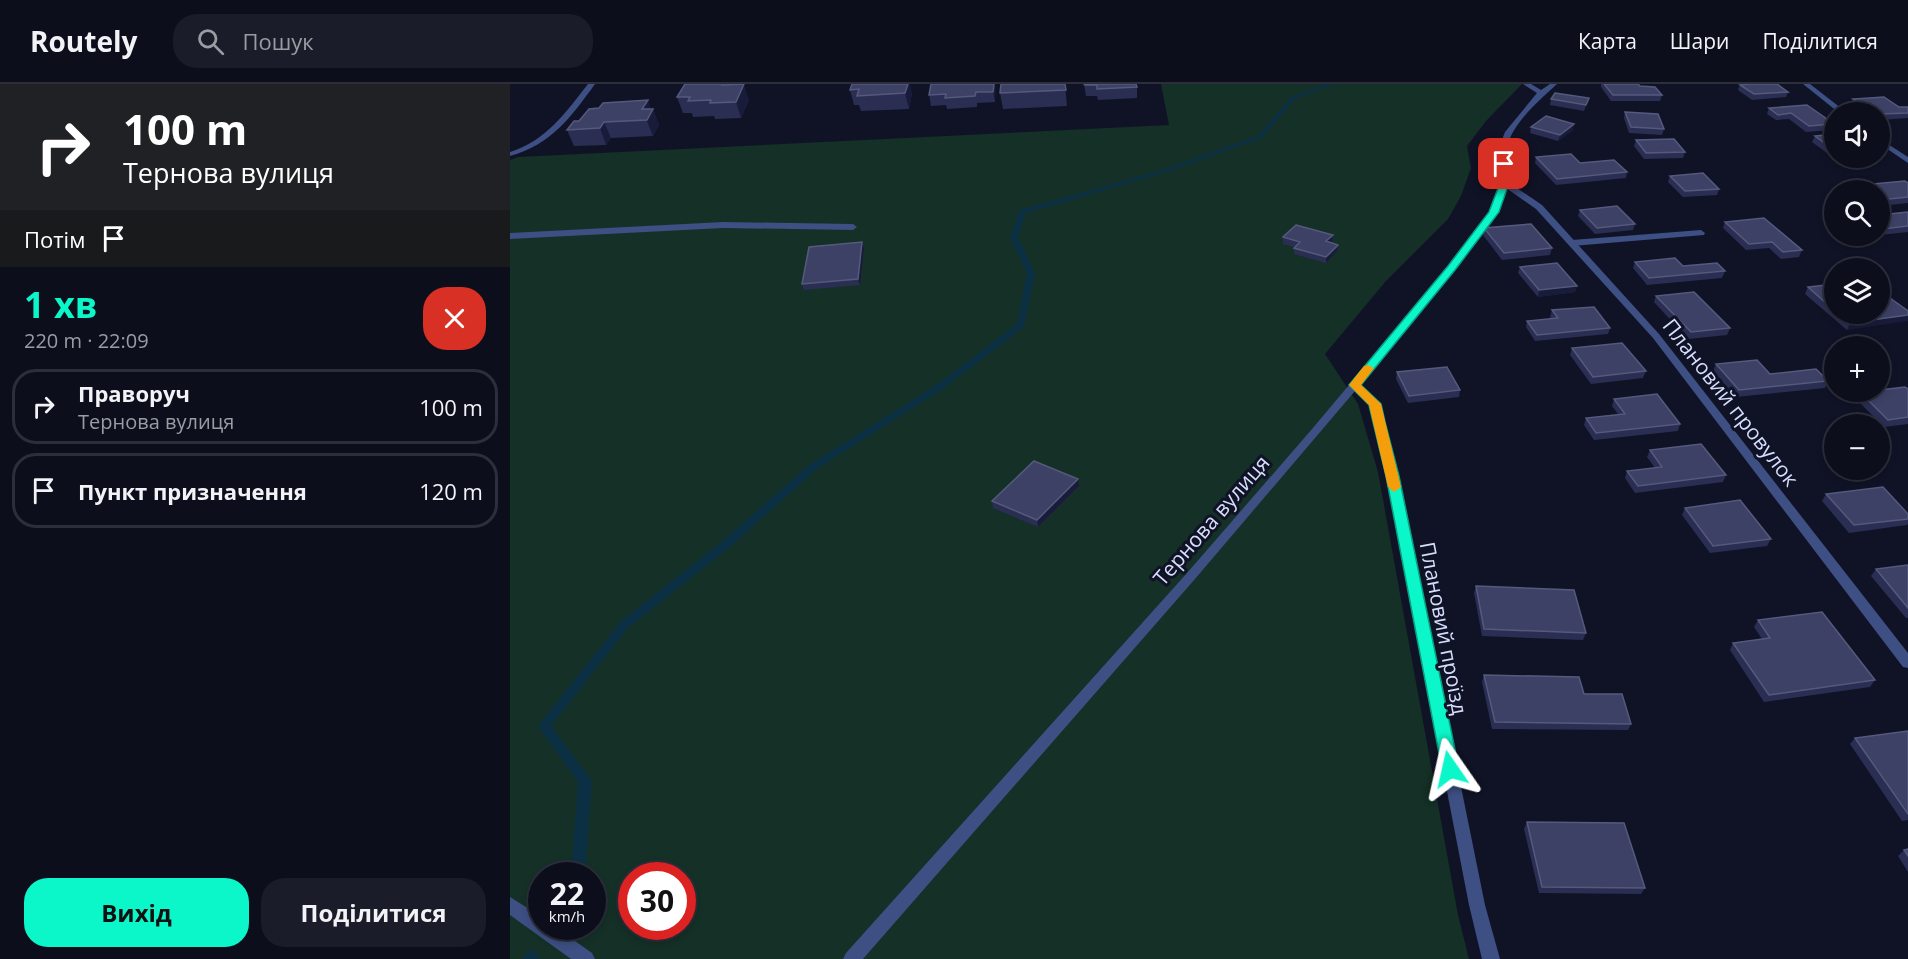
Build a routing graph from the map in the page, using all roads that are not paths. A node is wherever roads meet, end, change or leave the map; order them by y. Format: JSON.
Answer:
{"nodes":[{"id":1,"x":592,"y":84,"type":"edge"},
{"id":2,"x":1526,"y":84,"type":"edge"},
{"id":3,"x":1554,"y":84,"type":"edge"},
{"id":4,"x":1806,"y":84,"type":"edge"},
{"id":5,"x":1541,"y":93,"type":"junction"},
{"id":6,"x":1829,"y":102,"type":"edge"},
{"id":7,"x":1890,"y":148,"type":"edge"},
{"id":8,"x":510,"y":154,"type":"edge"},
{"id":9,"x":1908,"y":161,"type":"edge"},
{"id":10,"x":1504,"y":183,"type":"junction"},
{"id":11,"x":853,"y":227,"type":"dead end"},
{"id":12,"x":1701,"y":233,"type":"dead end"},
{"id":13,"x":510,"y":236,"type":"edge"},
{"id":14,"x":1572,"y":243,"type":"junction"},
{"id":15,"x":1354,"y":385,"type":"junction"},
{"id":16,"x":1908,"y":663,"type":"edge"},
{"id":17,"x":510,"y":905,"type":"edge"},
{"id":18,"x":586,"y":959,"type":"edge"},
{"id":19,"x":852,"y":959,"type":"edge"},
{"id":20,"x":1491,"y":959,"type":"edge"}],
"edges":[{"from":1,"to":8,"type":"street"},
{"from":2,"to":5,"type":"street"},
{"from":3,"to":5,"type":"street","name":"Тернова вулиця"},
{"from":4,"to":6,"type":"street"},
{"from":5,"to":10,"type":"street","name":"Тернова вулиця"},
{"from":7,"to":9,"type":"street"},
{"from":10,"to":14,"type":"street","name":"Плановий провулок"},
{"from":10,"to":15,"type":"street","name":"Тернова вулиця"},
{"from":11,"to":13,"type":"street"},
{"from":12,"to":14,"type":"street"},
{"from":14,"to":16,"type":"street","name":"Плановий провулок"},
{"from":15,"to":19,"type":"street","name":"Тернова вулиця"},
{"from":15,"to":20,"type":"street","name":"Плановий проїзд"},
{"from":17,"to":18,"type":"street"}]}
